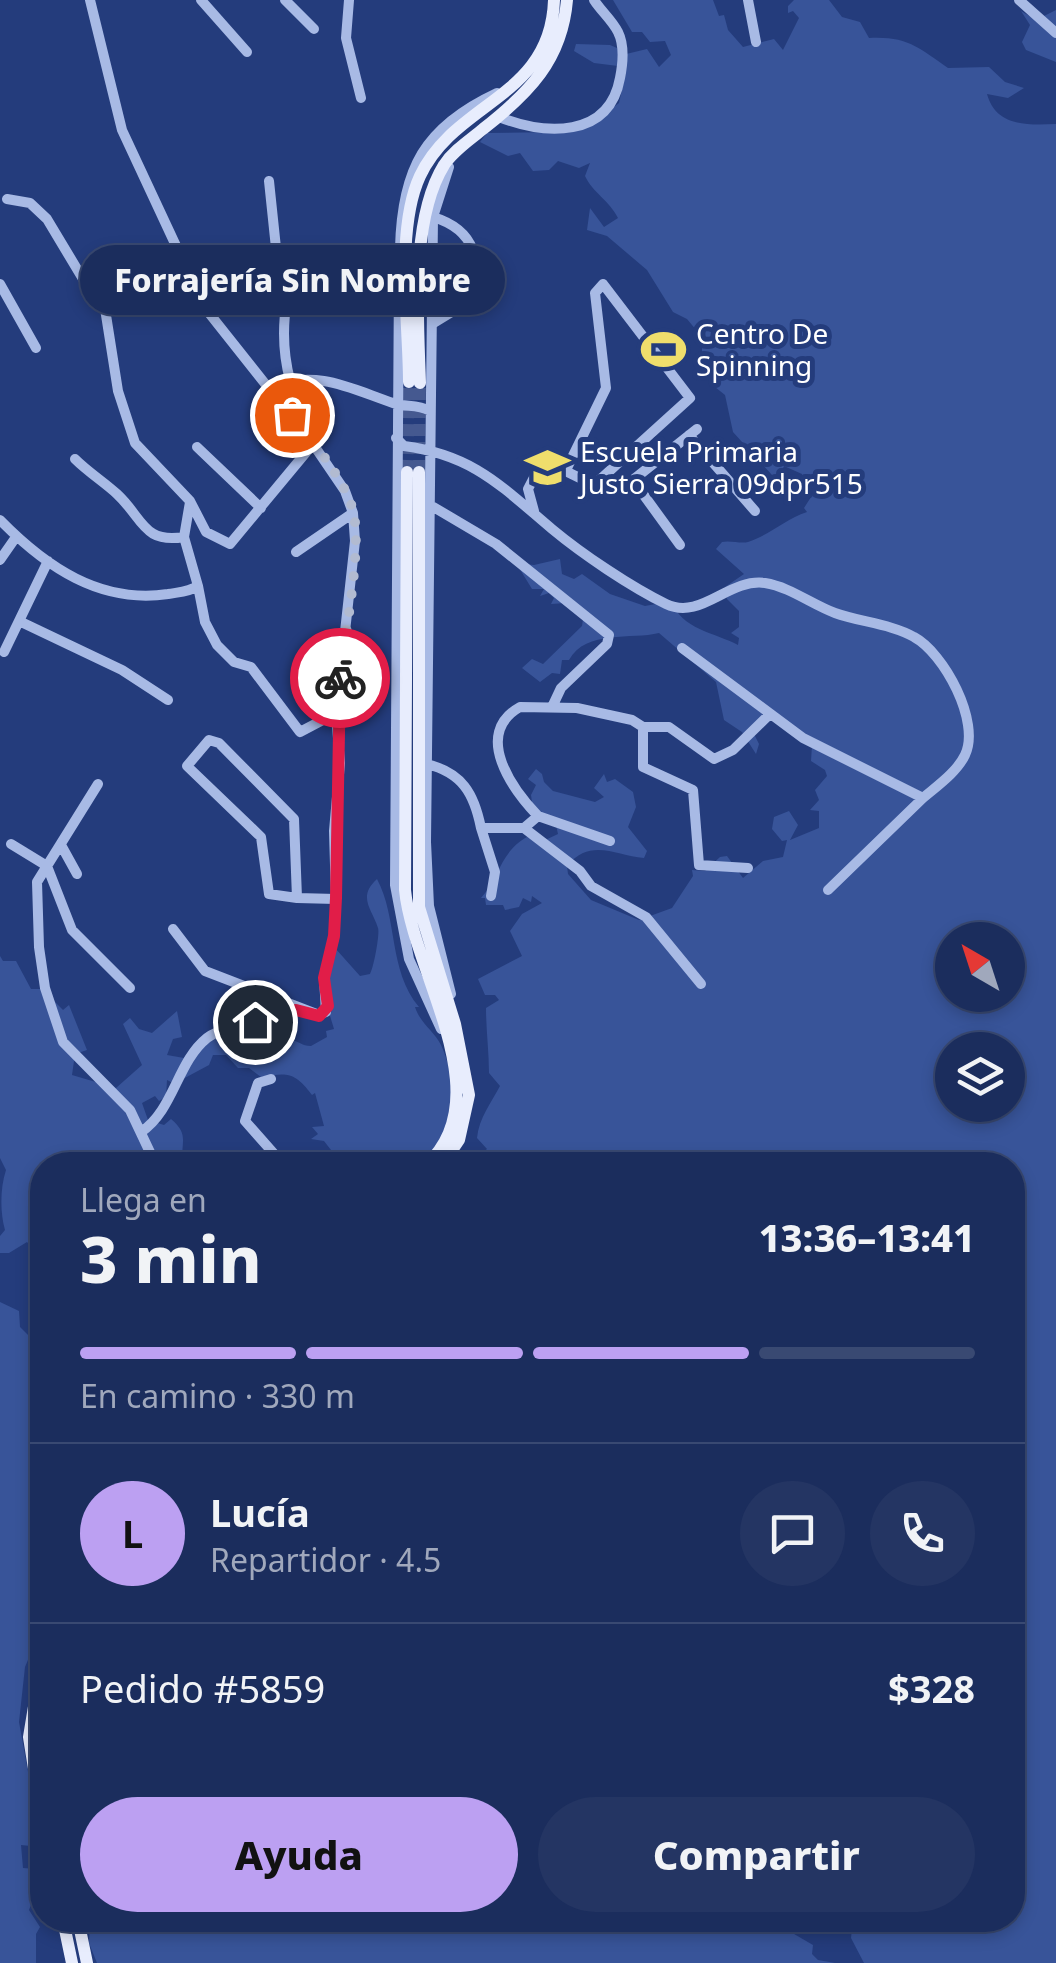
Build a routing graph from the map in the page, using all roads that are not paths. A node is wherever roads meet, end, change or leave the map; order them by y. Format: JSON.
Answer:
{"nodes":[{"id":1,"x":90,"y":0,"type":"edge"},
{"id":2,"x":202,"y":0,"type":"edge"},
{"id":3,"x":286,"y":0,"type":"edge"},
{"id":4,"x":554,"y":0,"type":"edge"},
{"id":5,"x":568,"y":0,"type":"edge"},
{"id":6,"x":594,"y":0,"type":"edge"},
{"id":7,"x":748,"y":0,"type":"edge"},
{"id":8,"x":1019,"y":0,"type":"edge"},
{"id":9,"x":348,"y":1,"type":"edge"},
{"id":10,"x":314,"y":29,"type":"dead end"},
{"id":11,"x":1056,"y":32,"type":"edge"},
{"id":12,"x":756,"y":42,"type":"dead end"},
{"id":13,"x":248,"y":52,"type":"dead end"},
{"id":14,"x":516,"y":84,"type":"junction"},
{"id":15,"x":361,"y":98,"type":"dead end"},
{"id":16,"x":499,"y":116,"type":"junction"},
{"id":17,"x":456,"y":151,"type":"junction"},
{"id":18,"x":269,"y":181,"type":"dead end"},
{"id":19,"x":7,"y":199,"type":"dead end"},
{"id":20,"x":432,"y":217,"type":"junction"},
{"id":21,"x":296,"y":253,"type":"junction"},
{"id":22,"x":0,"y":284,"type":"edge"},
{"id":23,"x":103,"y":296,"type":"junction"},
{"id":24,"x":332,"y":307,"type":"dead end"},
{"id":25,"x":206,"y":308,"type":"junction"},
{"id":26,"x":432,"y":324,"type":"junction"},
{"id":27,"x":36,"y":348,"type":"dead end"},
{"id":28,"x":290,"y":380,"type":"junction"},
{"id":29,"x":271,"y":386,"type":"junction"},
{"id":30,"x":396,"y":405,"type":"junction"},
{"id":31,"x":430,"y":412,"type":"junction"},
{"id":32,"x":396,"y":438,"type":"junction"},
{"id":33,"x":313,"y":444,"type":"junction"},
{"id":34,"x":197,"y":447,"type":"dead end"},
{"id":35,"x":429,"y":447,"type":"junction"},
{"id":36,"x":74,"y":459,"type":"dead end"},
{"id":37,"x":567,"y":468,"type":"junction"},
{"id":38,"x":635,"y":482,"type":"junction"},
{"id":39,"x":594,"y":485,"type":"junction"},
{"id":40,"x":190,"y":501,"type":"junction"},
{"id":41,"x":430,"y":505,"type":"junction"},
{"id":42,"x":262,"y":508,"type":"junction"},
{"id":43,"x":755,"y":511,"type":"dead end"},
{"id":44,"x":534,"y":512,"type":"junction"},
{"id":45,"x":354,"y":513,"type":"junction"},
{"id":46,"x":0,"y":520,"type":"edge"},
{"id":47,"x":16,"y":537,"type":"junction"},
{"id":48,"x":184,"y":537,"type":"junction"},
{"id":49,"x":680,"y":545,"type":"dead end"},
{"id":50,"x":296,"y":552,"type":"dead end"},
{"id":51,"x":0,"y":560,"type":"edge"},
{"id":52,"x":48,"y":560,"type":"junction"},
{"id":53,"x":198,"y":586,"type":"junction"},
{"id":54,"x":19,"y":621,"type":"junction"},
{"id":55,"x":682,"y":648,"type":"dead end"},
{"id":56,"x":4,"y":652,"type":"dead end"},
{"id":57,"x":168,"y":700,"type":"dead end"},
{"id":58,"x":553,"y":706,"type":"junction"},
{"id":59,"x":336,"y":713,"type":"junction"},
{"id":60,"x":770,"y":714,"type":"junction"},
{"id":61,"x":643,"y":727,"type":"junction"},
{"id":62,"x":426,"y":764,"type":"junction"},
{"id":63,"x":98,"y":784,"type":"dead end"},
{"id":64,"x":923,"y":798,"type":"junction"},
{"id":65,"x":538,"y":816,"type":"junction"},
{"id":66,"x":481,"y":828,"type":"junction"},
{"id":67,"x":524,"y":828,"type":"junction"},
{"id":68,"x":610,"y":840,"type":"dead end"},
{"id":69,"x":11,"y":844,"type":"dead end"},
{"id":70,"x":61,"y":844,"type":"junction"},
{"id":71,"x":47,"y":866,"type":"junction"},
{"id":72,"x":748,"y":868,"type":"dead end"},
{"id":73,"x":77,"y":874,"type":"dead end"},
{"id":74,"x":828,"y":890,"type":"dead end"},
{"id":75,"x":491,"y":896,"type":"dead end"},
{"id":76,"x":298,"y":898,"type":"junction"},
{"id":77,"x":336,"y":898,"type":"junction"},
{"id":78,"x":173,"y":929,"type":"dead end"},
{"id":79,"x":700,"y":984,"type":"dead end"},
{"id":80,"x":130,"y":988,"type":"dead end"},
{"id":81,"x":296,"y":1010,"type":"junction"},
{"id":82,"x":455,"y":1024,"type":"junction"},
{"id":83,"x":448,"y":1044,"type":"junction"},
{"id":84,"x":271,"y":1079,"type":"dead end"},
{"id":85,"x":140,"y":1132,"type":"junction"},
{"id":86,"x":150,"y":1152,"type":"edge"},
{"id":87,"x":273,"y":1152,"type":"edge"},
{"id":88,"x":438,"y":1152,"type":"edge"},
{"id":89,"x":451,"y":1152,"type":"edge"},
{"id":90,"x":66,"y":1932,"type":"edge"},
{"id":91,"x":81,"y":1932,"type":"edge"},
{"id":92,"x":72,"y":1963,"type":"edge"},
{"id":93,"x":88,"y":1963,"type":"edge"}],
"edges":[{"from":1,"to":25,"type":"street"},
{"from":2,"to":13,"type":"street"},
{"from":3,"to":10,"type":"street"},
{"from":4,"to":14,"type":"main road"},
{"from":5,"to":16,"type":"main road"},
{"from":6,"to":16,"type":"street"},
{"from":7,"to":12,"type":"street"},
{"from":8,"to":11,"type":"street"},
{"from":9,"to":15,"type":"street"},
{"from":14,"to":17,"type":"main road"},
{"from":14,"to":30,"type":"street"},
{"from":16,"to":17,"type":"main road"},
{"from":17,"to":20,"type":"street"},
{"from":18,"to":21,"type":"street"},
{"from":19,"to":23,"type":"street"},
{"from":20,"to":26,"type":"street"},
{"from":20,"to":26,"type":"street"},
{"from":21,"to":24,"type":"street"},
{"from":21,"to":28,"type":"street"},
{"from":22,"to":27,"type":"street"},
{"from":23,"to":25,"type":"street"},
{"from":23,"to":40,"type":"street"},
{"from":25,"to":29,"type":"street"},
{"from":26,"to":31,"type":"street"},
{"from":28,"to":29,"type":"street"},
{"from":28,"to":30,"type":"street"},
{"from":29,"to":33,"type":"street"},
{"from":30,"to":31,"type":"street"},
{"from":30,"to":32,"type":"street"},
{"from":31,"to":35,"type":"street"},
{"from":32,"to":35,"type":"street"},
{"from":32,"to":83,"type":"street"},
{"from":33,"to":42,"type":"street"},
{"from":33,"to":45,"type":"street"},
{"from":34,"to":42,"type":"street"},
{"from":35,"to":41,"type":"street"},
{"from":35,"to":44,"type":"street"},
{"from":36,"to":48,"type":"street"},
{"from":37,"to":39,"type":"street"},
{"from":37,"to":39,"type":"street"},
{"from":37,"to":44,"type":"street"},
{"from":38,"to":39,"type":"street"},
{"from":38,"to":43,"type":"street"},
{"from":38,"to":49,"type":"street"},
{"from":40,"to":42,"type":"street"},
{"from":40,"to":48,"type":"street"},
{"from":41,"to":58,"type":"street"},
{"from":41,"to":62,"type":"street"},
{"from":44,"to":64,"type":"street"},
{"from":45,"to":50,"type":"street"},
{"from":45,"to":59,"type":"street"},
{"from":46,"to":47,"type":"street"},
{"from":47,"to":51,"type":"street"},
{"from":47,"to":52,"type":"street"},
{"from":48,"to":53,"type":"street"},
{"from":52,"to":53,"type":"street"},
{"from":52,"to":54,"type":"street"},
{"from":53,"to":59,"type":"street"},
{"from":54,"to":56,"type":"street"},
{"from":54,"to":57,"type":"street"},
{"from":55,"to":60,"type":"street"},
{"from":58,"to":61,"type":"street"},
{"from":58,"to":65,"type":"street"},
{"from":59,"to":77,"type":"street"},
{"from":60,"to":61,"type":"street"},
{"from":60,"to":64,"type":"street"},
{"from":61,"to":72,"type":"street"},
{"from":62,"to":66,"type":"street"},
{"from":62,"to":82,"type":"street"},
{"from":63,"to":70,"type":"street"},
{"from":64,"to":74,"type":"street"},
{"from":65,"to":67,"type":"street"},
{"from":65,"to":68,"type":"street"},
{"from":66,"to":67,"type":"street"},
{"from":66,"to":75,"type":"street"},
{"from":67,"to":79,"type":"street"},
{"from":69,"to":71,"type":"street"},
{"from":70,"to":71,"type":"street"},
{"from":70,"to":73,"type":"street"},
{"from":71,"to":80,"type":"street"},
{"from":71,"to":85,"type":"street"},
{"from":76,"to":76,"type":"street"},
{"from":76,"to":77,"type":"street"},
{"from":77,"to":81,"type":"street"},
{"from":78,"to":81,"type":"street"},
{"from":81,"to":85,"type":"street"},
{"from":82,"to":83,"type":"main road"},
{"from":82,"to":89,"type":"main road"},
{"from":83,"to":88,"type":"main road"},
{"from":84,"to":87,"type":"street"},
{"from":85,"to":86,"type":"street"},
{"from":90,"to":92,"type":"main road"},
{"from":91,"to":93,"type":"main road"}]}
